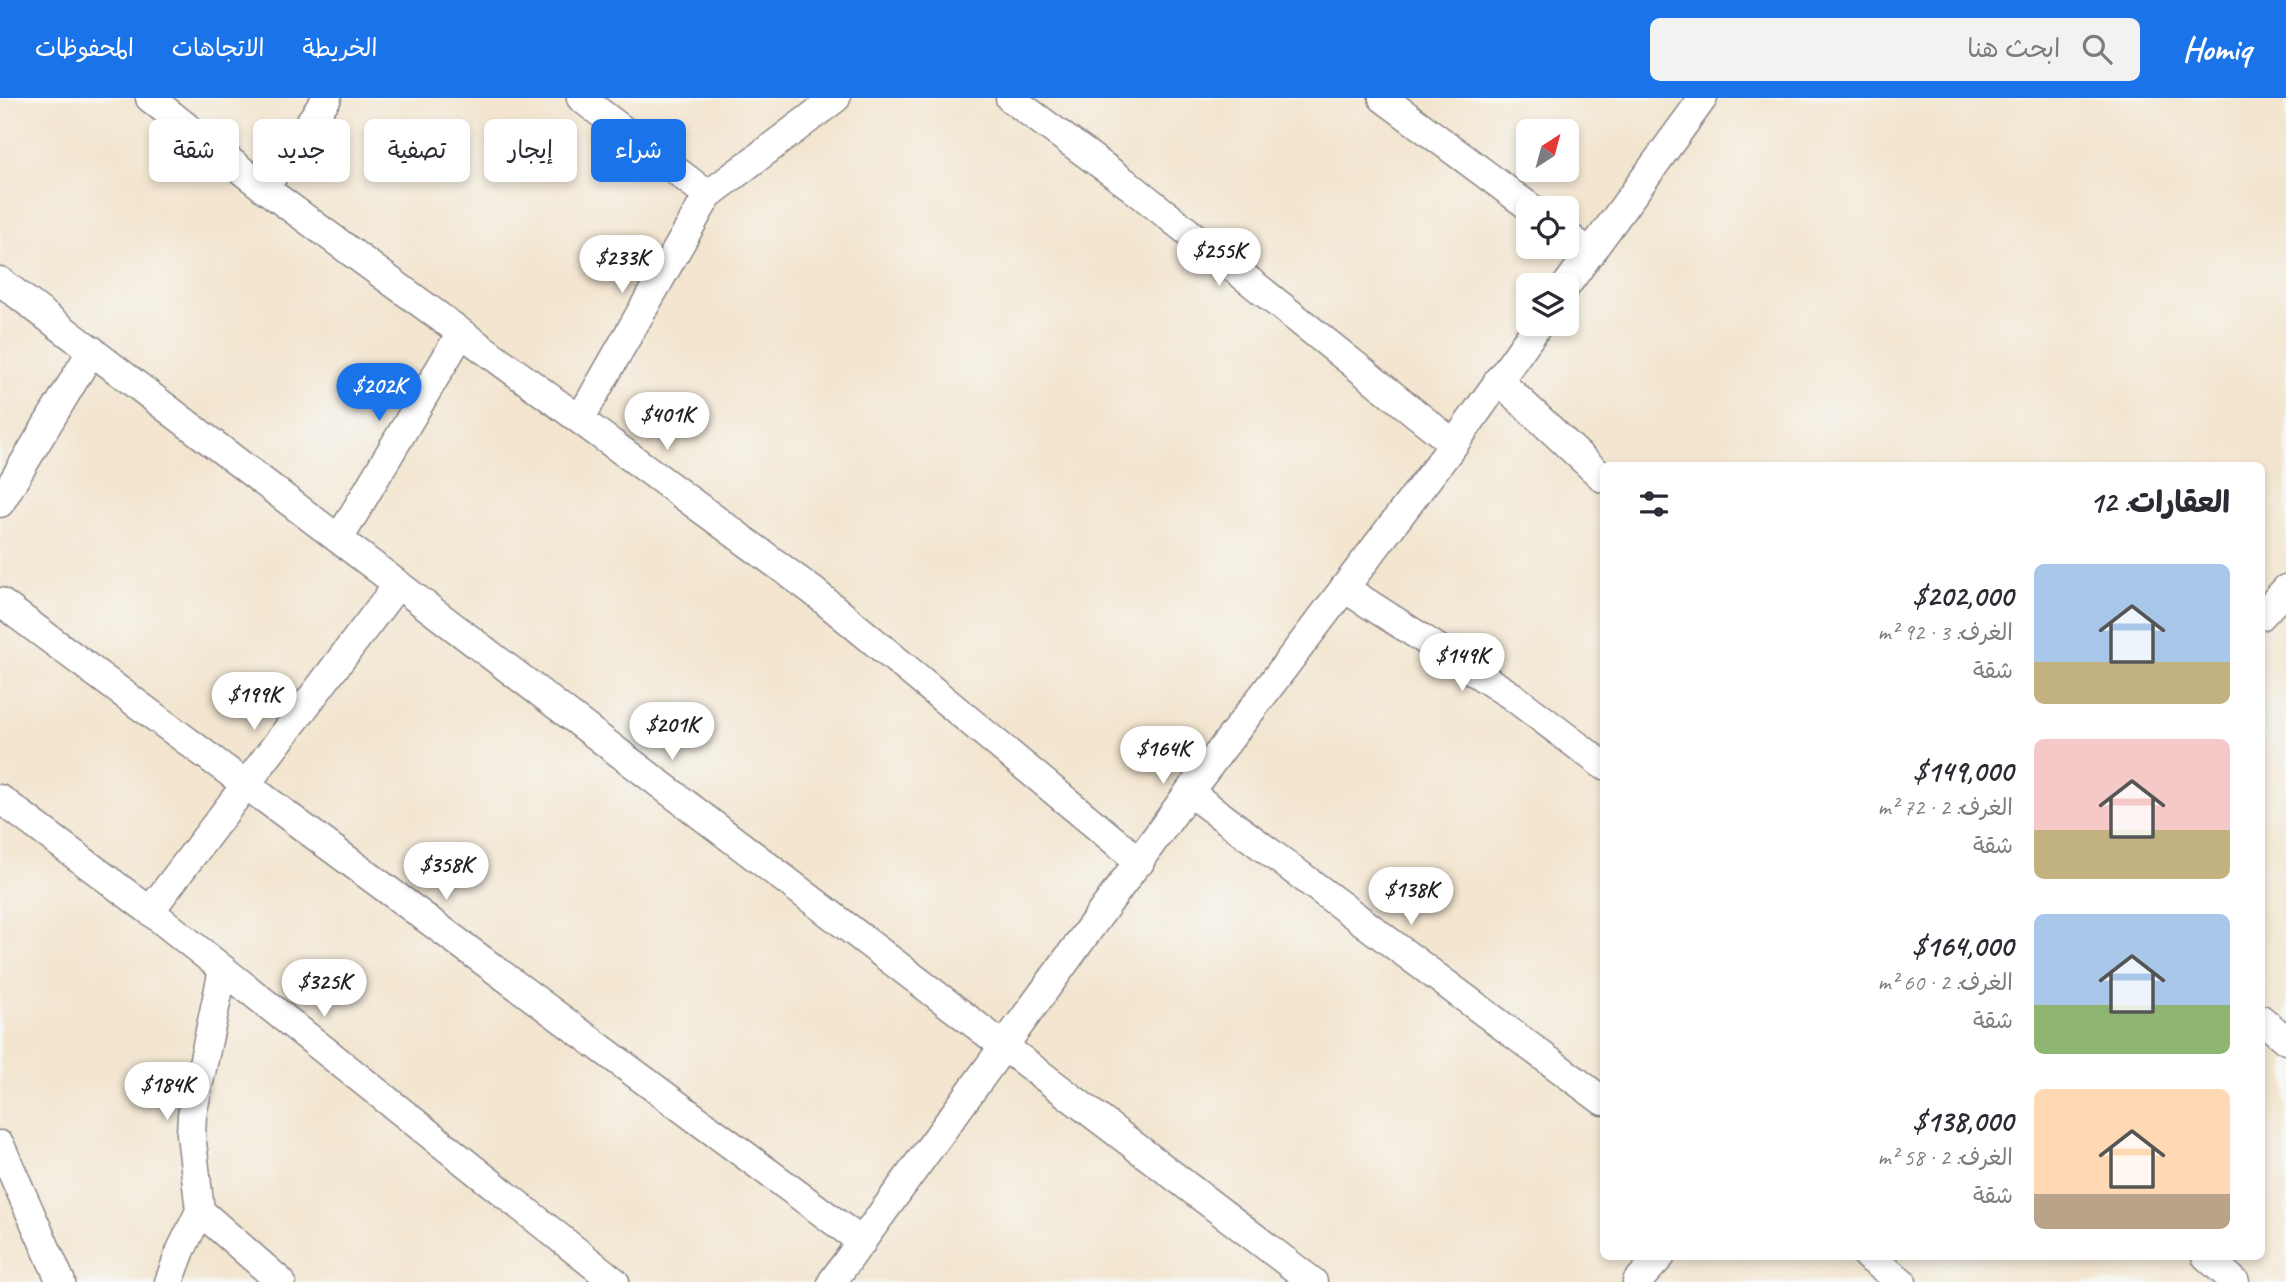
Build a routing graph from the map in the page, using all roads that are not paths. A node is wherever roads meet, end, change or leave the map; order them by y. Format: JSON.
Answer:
{"nodes":[{"id":1,"x":149,"y":98,"type":"edge"},
{"id":2,"x":327,"y":98,"type":"edge"},
{"id":3,"x":581,"y":98,"type":"edge"},
{"id":4,"x":836,"y":98,"type":"edge"},
{"id":5,"x":1010,"y":98,"type":"edge"},
{"id":6,"x":1383,"y":98,"type":"edge"},
{"id":7,"x":1703,"y":98,"type":"edge"},
{"id":8,"x":264,"y":188,"type":"junction"},
{"id":9,"x":708,"y":195,"type":"junction"},
{"id":10,"x":1516,"y":197,"type":"edge"},
{"id":11,"x":1579,"y":244,"type":"edge"},
{"id":12,"x":1591,"y":253,"type":"junction"},
{"id":13,"x":1576,"y":273,"type":"edge"},
{"id":14,"x":0,"y":281,"type":"edge"},
{"id":15,"x":461,"y":332,"type":"junction"},
{"id":16,"x":1530,"y":336,"type":"edge"},
{"id":17,"x":92,"y":350,"type":"junction"},
{"id":18,"x":1498,"y":380,"type":"junction"},
{"id":19,"x":580,"y":419,"type":"junction"},
{"id":20,"x":1454,"y":444,"type":"junction"},
{"id":21,"x":1600,"y":475,"type":"edge"},
{"id":22,"x":0,"y":503,"type":"edge"},
{"id":23,"x":339,"y":539,"type":"junction"},
{"id":24,"x":398,"y":584,"type":"junction"},
{"id":25,"x":1344,"y":588,"type":"junction"},
{"id":26,"x":2286,"y":589,"type":"edge"},
{"id":27,"x":0,"y":602,"type":"edge"},
{"id":28,"x":2265,"y":612,"type":"edge"},
{"id":29,"x":1600,"y":763,"type":"edge"},
{"id":30,"x":246,"y":784,"type":"junction"},
{"id":31,"x":1189,"y":792,"type":"junction"},
{"id":32,"x":0,"y":799,"type":"edge"},
{"id":33,"x":1140,"y":862,"type":"junction"},
{"id":34,"x":150,"y":911,"type":"junction"},
{"id":35,"x":223,"y":970,"type":"junction"},
{"id":36,"x":2265,"y":1022,"type":"edge"},
{"id":37,"x":2286,"y":1040,"type":"edge"},
{"id":38,"x":1004,"y":1047,"type":"junction"},
{"id":39,"x":1600,"y":1099,"type":"edge"},
{"id":40,"x":0,"y":1145,"type":"edge"},
{"id":41,"x":200,"y":1210,"type":"junction"},
{"id":42,"x":862,"y":1242,"type":"junction"},
{"id":43,"x":1657,"y":1260,"type":"edge"},
{"id":44,"x":1872,"y":1260,"type":"edge"},
{"id":45,"x":2210,"y":1260,"type":"edge"},
{"id":46,"x":61,"y":1282,"type":"edge"},
{"id":47,"x":169,"y":1282,"type":"edge"},
{"id":48,"x":281,"y":1282,"type":"edge"},
{"id":49,"x":615,"y":1282,"type":"edge"},
{"id":50,"x":832,"y":1282,"type":"edge"},
{"id":51,"x":1313,"y":1282,"type":"edge"},
{"id":52,"x":1637,"y":1282,"type":"edge"},
{"id":53,"x":1902,"y":1282,"type":"edge"},
{"id":54,"x":2235,"y":1282,"type":"edge"}],
"edges":[{"from":1,"to":8,"type":"street"},
{"from":2,"to":8,"type":"street"},
{"from":3,"to":9,"type":"street"},
{"from":4,"to":9,"type":"street"},
{"from":5,"to":20,"type":"street"},
{"from":6,"to":10,"type":"street"},
{"from":7,"to":12,"type":"street"},
{"from":8,"to":15,"type":"street"},
{"from":9,"to":19,"type":"street"},
{"from":11,"to":12,"type":"street"},
{"from":12,"to":13,"type":"street"},
{"from":14,"to":17,"type":"street"},
{"from":15,"to":19,"type":"street"},
{"from":15,"to":23,"type":"street"},
{"from":16,"to":18,"type":"street"},
{"from":17,"to":22,"type":"street"},
{"from":17,"to":23,"type":"street"},
{"from":18,"to":20,"type":"street"},
{"from":18,"to":21,"type":"street"},
{"from":19,"to":33,"type":"street"},
{"from":20,"to":25,"type":"street"},
{"from":23,"to":24,"type":"street"},
{"from":24,"to":30,"type":"street"},
{"from":24,"to":38,"type":"street"},
{"from":25,"to":29,"type":"street"},
{"from":25,"to":31,"type":"street"},
{"from":26,"to":28,"type":"street"},
{"from":27,"to":30,"type":"street"},
{"from":30,"to":34,"type":"street"},
{"from":30,"to":42,"type":"street"},
{"from":31,"to":33,"type":"street"},
{"from":31,"to":39,"type":"street"},
{"from":32,"to":34,"type":"street"},
{"from":33,"to":38,"type":"street"},
{"from":34,"to":35,"type":"street"},
{"from":35,"to":41,"type":"street"},
{"from":35,"to":49,"type":"street"},
{"from":36,"to":37,"type":"street"},
{"from":38,"to":42,"type":"street"},
{"from":38,"to":51,"type":"street"},
{"from":40,"to":46,"type":"street"},
{"from":41,"to":47,"type":"street"},
{"from":41,"to":48,"type":"street"},
{"from":42,"to":50,"type":"street"},
{"from":43,"to":52,"type":"street"},
{"from":44,"to":53,"type":"street"},
{"from":45,"to":54,"type":"street"}]}
